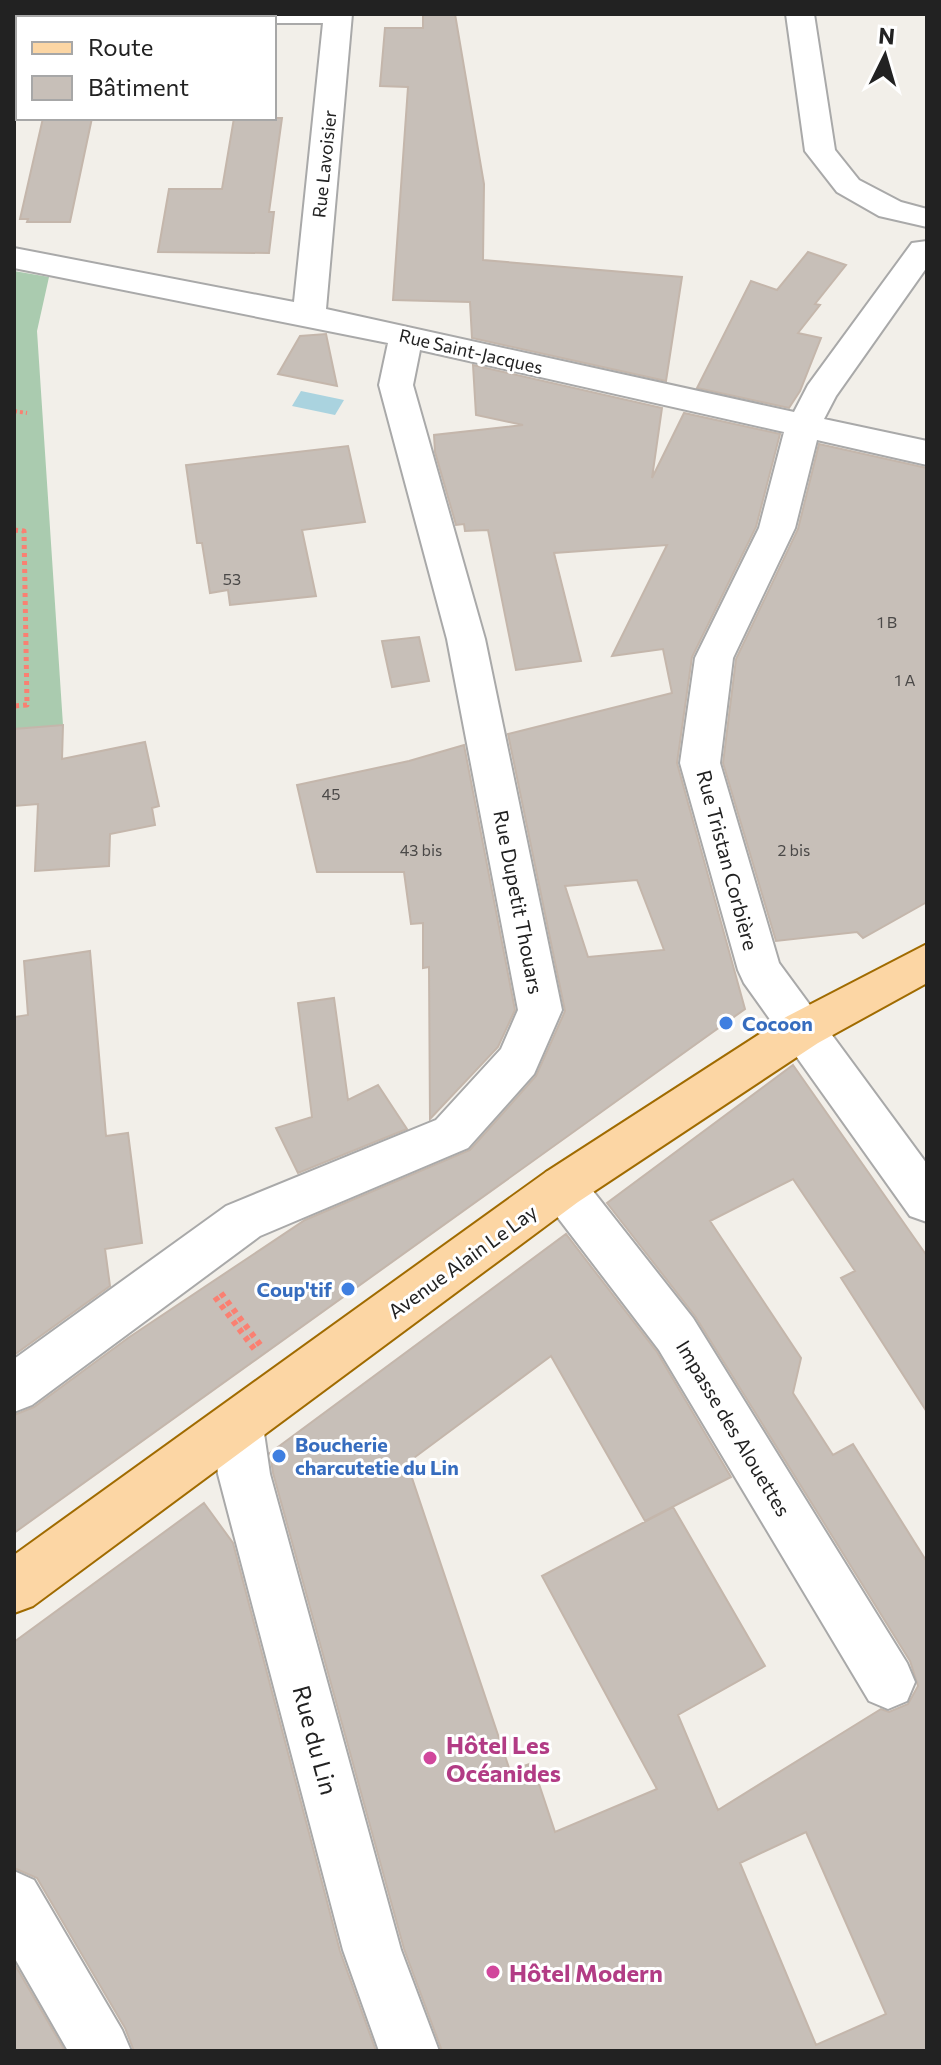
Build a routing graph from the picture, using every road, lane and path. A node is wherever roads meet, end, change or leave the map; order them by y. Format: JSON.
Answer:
{"nodes":[{"id":1,"x":338,"y":14,"type":"edge"},
{"id":2,"x":800,"y":14,"type":"edge"},
{"id":3,"x":14,"y":15,"type":"edge"},
{"id":4,"x":927,"y":218,"type":"edge"},
{"id":5,"x":923,"y":250,"type":"dead end"},
{"id":6,"x":14,"y":258,"type":"edge"},
{"id":7,"x":309,"y":315,"type":"junction"},
{"id":8,"x":406,"y":336,"type":"junction"},
{"id":9,"x":14,"y":411,"type":"edge"},
{"id":10,"x":27,"y":413,"type":"dead end"},
{"id":11,"x":803,"y":427,"type":"junction"},
{"id":12,"x":927,"y":453,"type":"edge"},
{"id":13,"x":14,"y":530,"type":"edge"},
{"id":14,"x":14,"y":600,"type":"edge"},
{"id":15,"x":25,"y":600,"type":"junction"},
{"id":16,"x":14,"y":706,"type":"edge"},
{"id":17,"x":927,"y":962,"type":"edge"},
{"id":18,"x":802,"y":1030,"type":"junction"},
{"id":19,"x":562,"y":1187,"type":"junction"},
{"id":20,"x":927,"y":1201,"type":"edge"},
{"id":21,"x":191,"y":1259,"type":"junction"},
{"id":22,"x":14,"y":1388,"type":"edge"},
{"id":23,"x":289,"y":1389,"type":"junction"},
{"id":24,"x":238,"y":1426,"type":"junction"},
{"id":25,"x":14,"y":1587,"type":"edge"},
{"id":26,"x":888,"y":1682,"type":"dead end"},
{"id":27,"x":14,"y":1900,"type":"edge"},
{"id":28,"x":101,"y":2051,"type":"edge"},
{"id":29,"x":409,"y":2051,"type":"edge"}],
"edges":[{"from":1,"to":3,"type":"street"},
{"from":1,"to":7,"type":"street","name":"Rue Lavoisier"},
{"from":2,"to":4,"type":"street"},
{"from":5,"to":11,"type":"street","name":"Rue Tristan Corbière"},
{"from":6,"to":7,"type":"street","name":"Rue Saint-Jacques"},
{"from":7,"to":8,"type":"street","name":"Rue Saint-Jacques"},
{"from":8,"to":11,"type":"street","name":"Rue Saint-Jacques"},
{"from":8,"to":21,"type":"street","name":"Rue Dupetit Thouars"},
{"from":9,"to":10,"type":"path"},
{"from":11,"to":12,"type":"street","name":"Rue Saint-Jacques"},
{"from":11,"to":18,"type":"street","name":"Rue Tristan Corbière"},
{"from":13,"to":15,"type":"path"},
{"from":14,"to":15,"type":"path"},
{"from":15,"to":16,"type":"path"},
{"from":17,"to":18,"type":"main road","name":"Avenue Alain Le Lay"},
{"from":18,"to":19,"type":"main road","name":"Avenue Alain Le Lay"},
{"from":18,"to":20,"type":"street","name":"Rue Tristan Corbière"},
{"from":19,"to":23,"type":"main road","name":"Avenue Alain Le Lay"},
{"from":19,"to":26,"type":"street","name":"Impasse des Alouettes"},
{"from":21,"to":22,"type":"street","name":"Rue Dupetit Thouars"},
{"from":21,"to":23,"type":"path"},
{"from":23,"to":24,"type":"main road","name":"Avenue Alain Le Lay"},
{"from":24,"to":25,"type":"main road","name":"Avenue Alain Le Lay"},
{"from":24,"to":29,"type":"street","name":"Rue du Lin"},
{"from":27,"to":28,"type":"street"}]}
